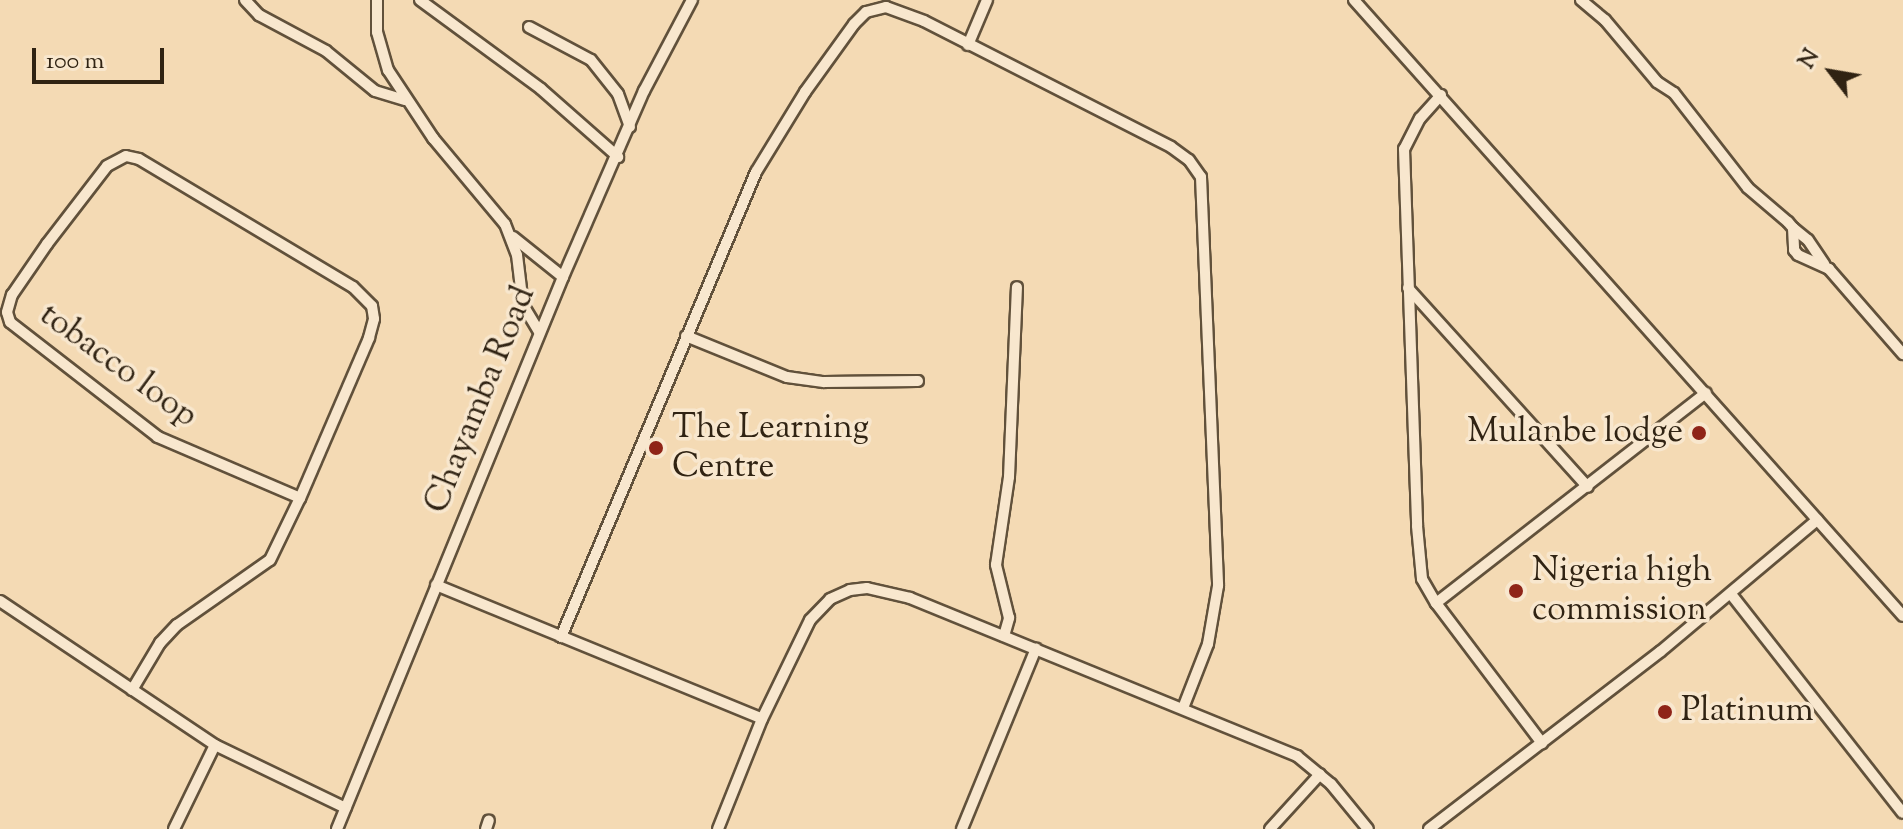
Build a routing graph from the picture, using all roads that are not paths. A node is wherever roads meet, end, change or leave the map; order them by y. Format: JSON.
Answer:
{"nodes":[{"id":1,"x":245,"y":0,"type":"edge"},
{"id":2,"x":377,"y":0,"type":"edge"},
{"id":3,"x":420,"y":0,"type":"edge"},
{"id":4,"x":692,"y":0,"type":"edge"},
{"id":5,"x":987,"y":0,"type":"edge"},
{"id":6,"x":1354,"y":0,"type":"edge"},
{"id":7,"x":1581,"y":0,"type":"edge"},
{"id":8,"x":529,"y":27,"type":"dead end"},
{"id":9,"x":968,"y":45,"type":"junction"},
{"id":10,"x":1441,"y":95,"type":"junction"},
{"id":11,"x":405,"y":100,"type":"junction"},
{"id":12,"x":630,"y":127,"type":"junction"},
{"id":13,"x":618,"y":157,"type":"junction"},
{"id":14,"x":1793,"y":228,"type":"junction"},
{"id":15,"x":513,"y":237,"type":"junction"},
{"id":16,"x":1824,"y":264,"type":"junction"},
{"id":17,"x":563,"y":277,"type":"junction"},
{"id":18,"x":1017,"y":287,"type":"dead end"},
{"id":19,"x":1408,"y":288,"type":"junction"},
{"id":20,"x":539,"y":332,"type":"junction"},
{"id":21,"x":686,"y":336,"type":"junction"},
{"id":22,"x":1903,"y":354,"type":"edge"},
{"id":23,"x":918,"y":381,"type":"dead end"},
{"id":24,"x":1706,"y":393,"type":"junction"},
{"id":25,"x":1588,"y":487,"type":"junction"},
{"id":26,"x":300,"y":498,"type":"junction"},
{"id":27,"x":1817,"y":520,"type":"junction"},
{"id":28,"x":436,"y":585,"type":"junction"},
{"id":29,"x":1731,"y":594,"type":"junction"},
{"id":30,"x":0,"y":601,"type":"edge"},
{"id":31,"x":1436,"y":603,"type":"junction"},
{"id":32,"x":1903,"y":616,"type":"edge"},
{"id":33,"x":1004,"y":636,"type":"junction"},
{"id":34,"x":561,"y":637,"type":"junction"},
{"id":35,"x":1036,"y":649,"type":"junction"},
{"id":36,"x":132,"y":690,"type":"junction"},
{"id":37,"x":1183,"y":708,"type":"junction"},
{"id":38,"x":762,"y":719,"type":"junction"},
{"id":39,"x":1542,"y":743,"type":"junction"},
{"id":40,"x":215,"y":745,"type":"junction"},
{"id":41,"x":1320,"y":774,"type":"junction"},
{"id":42,"x":346,"y":808,"type":"junction"},
{"id":43,"x":1903,"y":813,"type":"edge"},
{"id":44,"x":174,"y":829,"type":"edge"},
{"id":45,"x":337,"y":829,"type":"edge"},
{"id":46,"x":718,"y":829,"type":"edge"},
{"id":47,"x":962,"y":829,"type":"edge"},
{"id":48,"x":1270,"y":829,"type":"edge"},
{"id":49,"x":1368,"y":829,"type":"edge"},
{"id":50,"x":1429,"y":829,"type":"edge"}],
"edges":[{"from":1,"to":11,"type":"street"},
{"from":2,"to":11,"type":"street"},
{"from":3,"to":13,"type":"street"},
{"from":4,"to":12,"type":"street","name":"Chayamba Road"},
{"from":5,"to":9,"type":"street"},
{"from":6,"to":10,"type":"street"},
{"from":7,"to":14,"type":"street"},
{"from":8,"to":12,"type":"street"},
{"from":9,"to":21,"type":"street"},
{"from":9,"to":37,"type":"street"},
{"from":10,"to":19,"type":"street"},
{"from":10,"to":24,"type":"street"},
{"from":11,"to":15,"type":"street"},
{"from":12,"to":13,"type":"street","name":"Chayamba Road"},
{"from":13,"to":17,"type":"street","name":"Chayamba Road"},
{"from":14,"to":16,"type":"street"},
{"from":14,"to":16,"type":"street"},
{"from":15,"to":17,"type":"street"},
{"from":15,"to":20,"type":"street"},
{"from":16,"to":22,"type":"street"},
{"from":17,"to":20,"type":"street","name":"Chayamba Road"},
{"from":18,"to":33,"type":"street"},
{"from":19,"to":25,"type":"street"},
{"from":19,"to":31,"type":"street"},
{"from":20,"to":28,"type":"street","name":"Chayamba Road"},
{"from":21,"to":23,"type":"street"},
{"from":21,"to":34,"type":"street"},
{"from":24,"to":25,"type":"street"},
{"from":24,"to":27,"type":"street"},
{"from":25,"to":31,"type":"street"},
{"from":26,"to":26,"type":"street","name":"tobacco loop"},
{"from":26,"to":36,"type":"street"},
{"from":27,"to":29,"type":"street"},
{"from":27,"to":32,"type":"street"},
{"from":28,"to":34,"type":"street"},
{"from":28,"to":42,"type":"street","name":"Chayamba Road"},
{"from":29,"to":39,"type":"street"},
{"from":29,"to":43,"type":"street"},
{"from":30,"to":36,"type":"street"},
{"from":31,"to":39,"type":"street"},
{"from":33,"to":35,"type":"street"},
{"from":33,"to":38,"type":"street"},
{"from":34,"to":38,"type":"street"},
{"from":35,"to":37,"type":"street"},
{"from":35,"to":47,"type":"street"},
{"from":36,"to":40,"type":"street"},
{"from":37,"to":41,"type":"street"},
{"from":38,"to":46,"type":"street"},
{"from":39,"to":50,"type":"street"},
{"from":40,"to":42,"type":"street"},
{"from":40,"to":44,"type":"street"},
{"from":41,"to":48,"type":"street"},
{"from":41,"to":49,"type":"street"},
{"from":42,"to":45,"type":"street","name":"Chayamba Road"}]}
